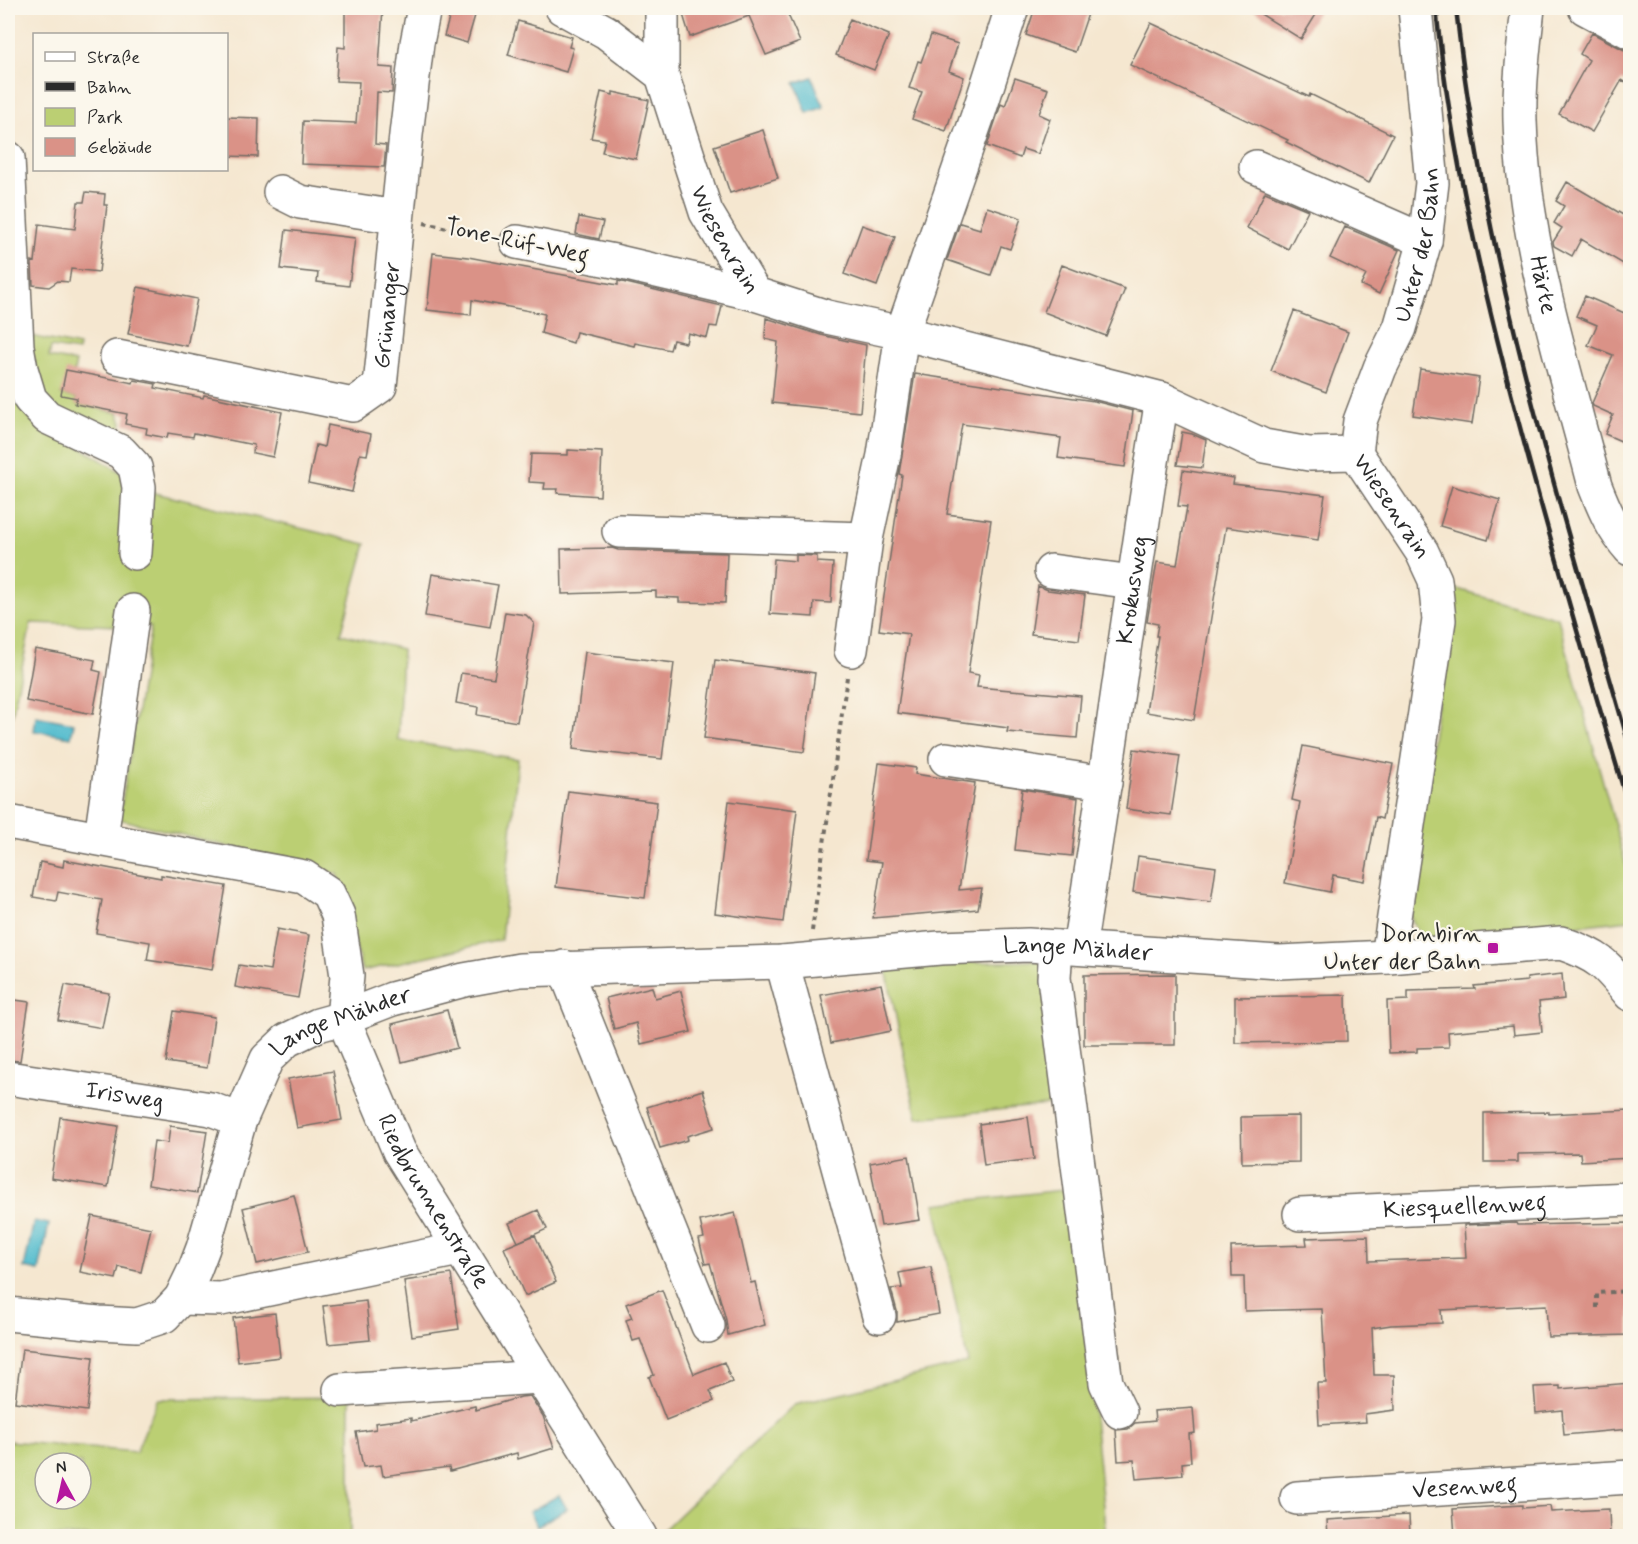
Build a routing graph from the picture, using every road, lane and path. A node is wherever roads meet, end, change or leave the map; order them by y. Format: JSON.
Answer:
{"nodes":[{"id":1,"x":424,"y":8,"type":"edge"},
{"id":2,"x":562,"y":8,"type":"edge"},
{"id":3,"x":662,"y":8,"type":"edge"},
{"id":4,"x":1012,"y":8,"type":"edge"},
{"id":5,"x":1388,"y":8,"type":"edge"},
{"id":6,"x":1528,"y":8,"type":"edge"},
{"id":7,"x":1585,"y":8,"type":"edge"},
{"id":8,"x":1416,"y":17,"type":"edge"},
{"id":9,"x":1630,"y":32,"type":"edge"},
{"id":10,"x":662,"y":75,"type":"junction"},
{"id":11,"x":8,"y":158,"type":"edge"},
{"id":12,"x":1256,"y":167,"type":"dead end"},
{"id":13,"x":280,"y":192,"type":"dead end"},
{"id":14,"x":397,"y":217,"type":"junction"},
{"id":15,"x":1425,"y":241,"type":"junction"},
{"id":16,"x":517,"y":242,"type":"joint"},
{"id":17,"x":755,"y":294,"type":"junction"},
{"id":18,"x":902,"y":333,"type":"junction"},
{"id":19,"x":117,"y":357,"type":"dead end"},
{"id":20,"x":1162,"y":399,"type":"junction"},
{"id":21,"x":1356,"y":453,"type":"junction"},
{"id":22,"x":620,"y":531,"type":"dead end"},
{"id":23,"x":867,"y":539,"type":"junction"},
{"id":24,"x":1630,"y":549,"type":"edge"},
{"id":25,"x":135,"y":553,"type":"dead end"},
{"id":26,"x":1051,"y":571,"type":"dead end"},
{"id":27,"x":1133,"y":582,"type":"junction"},
{"id":28,"x":133,"y":610,"type":"dead end"},
{"id":29,"x":851,"y":650,"type":"joint"},
{"id":30,"x":946,"y":759,"type":"dead end"},
{"id":31,"x":1105,"y":783,"type":"junction"},
{"id":32,"x":8,"y":822,"type":"edge"},
{"id":33,"x":102,"y":838,"type":"junction"},
{"id":34,"x":1068,"y":948,"type":"junction"},
{"id":35,"x":1388,"y":957,"type":"junction"},
{"id":36,"x":795,"y":961,"type":"junction"},
{"id":37,"x":564,"y":967,"type":"junction"},
{"id":38,"x":1630,"y":994,"type":"edge"},
{"id":39,"x":343,"y":1018,"type":"junction"},
{"id":40,"x":8,"y":1078,"type":"edge"},
{"id":41,"x":240,"y":1120,"type":"junction"},
{"id":42,"x":1630,"y":1199,"type":"edge"},
{"id":43,"x":1300,"y":1214,"type":"dead end"},
{"id":44,"x":459,"y":1249,"type":"junction"},
{"id":45,"x":1630,"y":1291,"type":"edge"},
{"id":46,"x":181,"y":1298,"type":"junction"},
{"id":47,"x":1597,"y":1308,"type":"dead end"},
{"id":48,"x":8,"y":1314,"type":"edge"},
{"id":49,"x":879,"y":1316,"type":"dead end"},
{"id":50,"x":708,"y":1326,"type":"dead end"},
{"id":51,"x":539,"y":1377,"type":"junction"},
{"id":52,"x":340,"y":1390,"type":"dead end"},
{"id":53,"x":1120,"y":1412,"type":"dead end"},
{"id":54,"x":1630,"y":1477,"type":"edge"},
{"id":55,"x":1298,"y":1498,"type":"dead end"},
{"id":56,"x":640,"y":1536,"type":"edge"}],
"edges":[{"from":1,"to":14,"type":"street","name":"Grünanger"},
{"from":2,"to":10,"type":"street"},
{"from":3,"to":10,"type":"street","name":"Wiesenrain"},
{"from":4,"to":18,"type":"street"},
{"from":5,"to":8,"type":"street","name":"Unter der Bahn"},
{"from":6,"to":24,"type":"street","name":"Härte"},
{"from":7,"to":9,"type":"street"},
{"from":8,"to":15,"type":"street","name":"Unter der Bahn"},
{"from":10,"to":17,"type":"street","name":"Wiesenrain"},
{"from":11,"to":25,"type":"street"},
{"from":12,"to":15,"type":"street"},
{"from":13,"to":14,"type":"street"},
{"from":14,"to":16,"type":"path","name":"Tone-Rüf-Weg"},
{"from":14,"to":19,"type":"street","name":"Grünanger"},
{"from":15,"to":21,"type":"street","name":"Unter der Bahn"},
{"from":16,"to":17,"type":"street","name":"Tone-Rüf-Weg"},
{"from":17,"to":18,"type":"street","name":"Wiesenrain"},
{"from":18,"to":20,"type":"street","name":"Wiesenrain"},
{"from":18,"to":23,"type":"street"},
{"from":20,"to":21,"type":"street","name":"Wiesenrain"},
{"from":20,"to":27,"type":"street","name":"Krokusweg"},
{"from":21,"to":35,"type":"street","name":"Wiesenrain"},
{"from":22,"to":23,"type":"street"},
{"from":23,"to":29,"type":"street"},
{"from":26,"to":27,"type":"street"},
{"from":27,"to":31,"type":"street","name":"Krokusweg"},
{"from":28,"to":33,"type":"street"},
{"from":29,"to":36,"type":"path"},
{"from":30,"to":31,"type":"street"},
{"from":31,"to":34,"type":"street","name":"Krokusweg"},
{"from":32,"to":33,"type":"street"},
{"from":33,"to":39,"type":"street"},
{"from":34,"to":35,"type":"street","name":"Lange Mähder"},
{"from":34,"to":36,"type":"street","name":"Lange Mähder"},
{"from":34,"to":53,"type":"street","name":"Krokusweg"},
{"from":35,"to":38,"type":"street","name":"Lange Mähder"},
{"from":36,"to":37,"type":"street","name":"Lange Mähder"},
{"from":36,"to":49,"type":"street"},
{"from":37,"to":39,"type":"street","name":"Lange Mähder"},
{"from":37,"to":50,"type":"street"},
{"from":39,"to":41,"type":"street","name":"Lange Mähder"},
{"from":39,"to":44,"type":"street","name":"Riedbrunnenstraße"},
{"from":40,"to":41,"type":"street","name":"Irisweg"},
{"from":41,"to":46,"type":"street","name":"Lange Mähder"},
{"from":42,"to":43,"type":"street","name":"Kiesquellenweg"},
{"from":44,"to":46,"type":"street"},
{"from":44,"to":51,"type":"street","name":"Riedbrunnenstraße"},
{"from":45,"to":47,"type":"path"},
{"from":46,"to":48,"type":"street","name":"Lange Mähder"},
{"from":51,"to":52,"type":"street"},
{"from":51,"to":56,"type":"street","name":"Riedbrunnenstraße"},
{"from":54,"to":55,"type":"street","name":"Vesenweg"}]}
